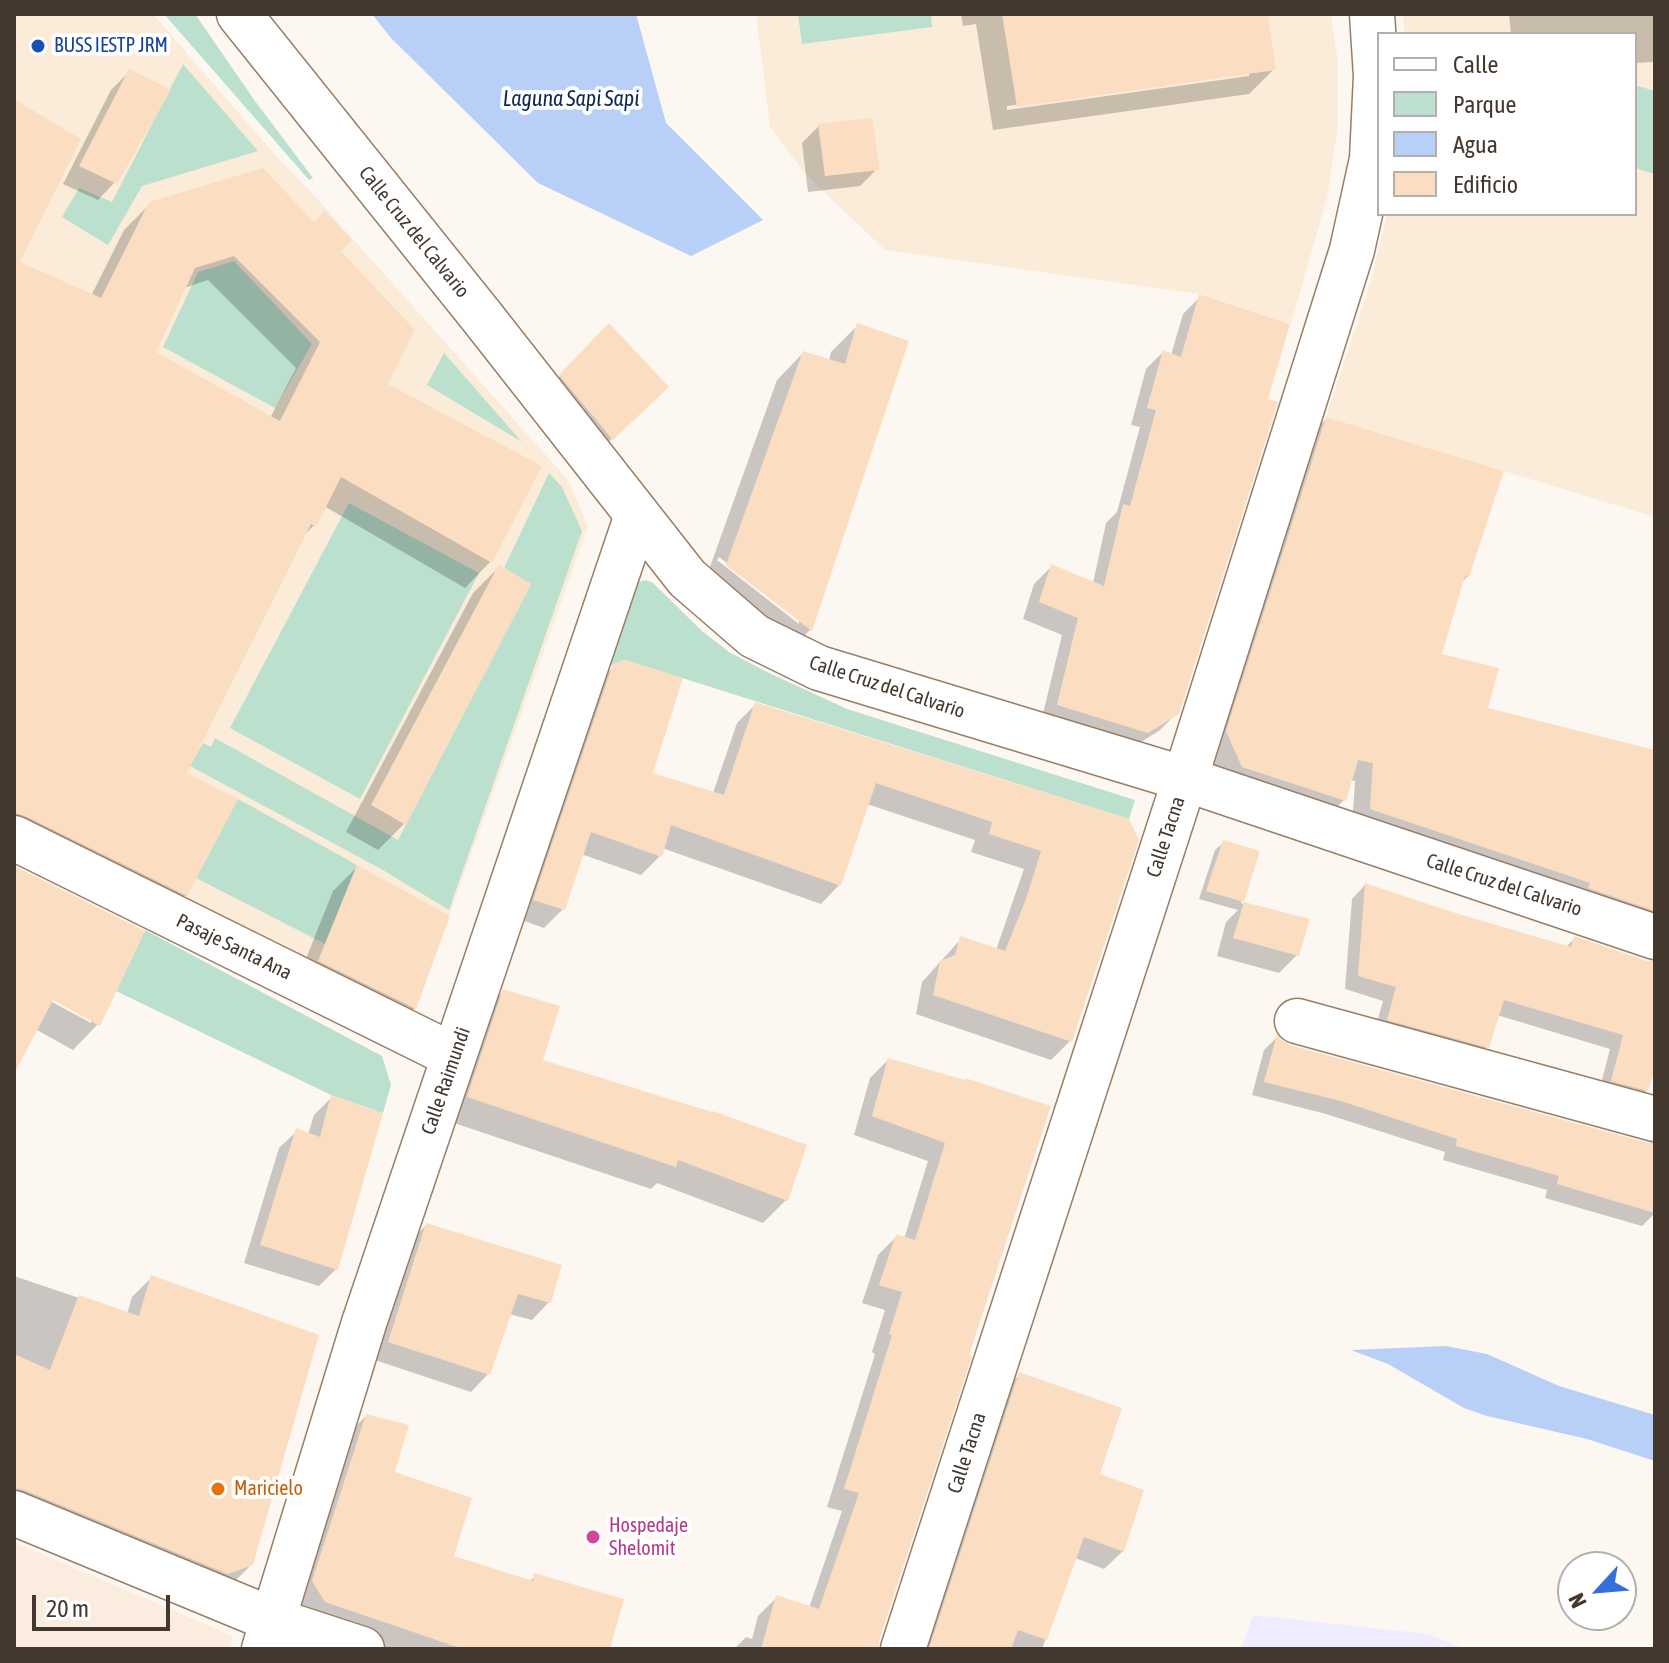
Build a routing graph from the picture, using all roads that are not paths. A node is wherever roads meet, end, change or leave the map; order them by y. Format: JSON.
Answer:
{"nodes":[{"id":1,"x":239,"y":14,"type":"edge"},
{"id":2,"x":1372,"y":14,"type":"edge"},
{"id":3,"x":637,"y":515,"type":"junction"},
{"id":4,"x":1185,"y":779,"type":"junction"},
{"id":5,"x":14,"y":838,"type":"edge"},
{"id":6,"x":1655,"y":937,"type":"edge"},
{"id":7,"x":1297,"y":1021,"type":"dead end"},
{"id":8,"x":454,"y":1056,"type":"junction"},
{"id":9,"x":1655,"y":1119,"type":"edge"},
{"id":10,"x":14,"y":1513,"type":"edge"},
{"id":11,"x":269,"y":1635,"type":"edge"},
{"id":12,"x":362,"y":1649,"type":"edge"},
{"id":13,"x":903,"y":1649,"type":"edge"}],
"edges":[{"from":1,"to":3,"type":"street","name":"Calle Cruz del Calvario"},
{"from":2,"to":4,"type":"street","name":"Calle Tacna"},
{"from":3,"to":4,"type":"street","name":"Calle Cruz del Calvario"},
{"from":3,"to":8,"type":"street","name":"Calle Raimundi"},
{"from":4,"to":6,"type":"street","name":"Calle Cruz del Calvario"},
{"from":4,"to":13,"type":"street","name":"Calle Tacna"},
{"from":5,"to":8,"type":"street","name":"Pasaje Santa Ana"},
{"from":7,"to":9,"type":"street"},
{"from":8,"to":11,"type":"street","name":"Calle Raimundi"},
{"from":10,"to":11,"type":"street"},
{"from":11,"to":12,"type":"street"}]}
